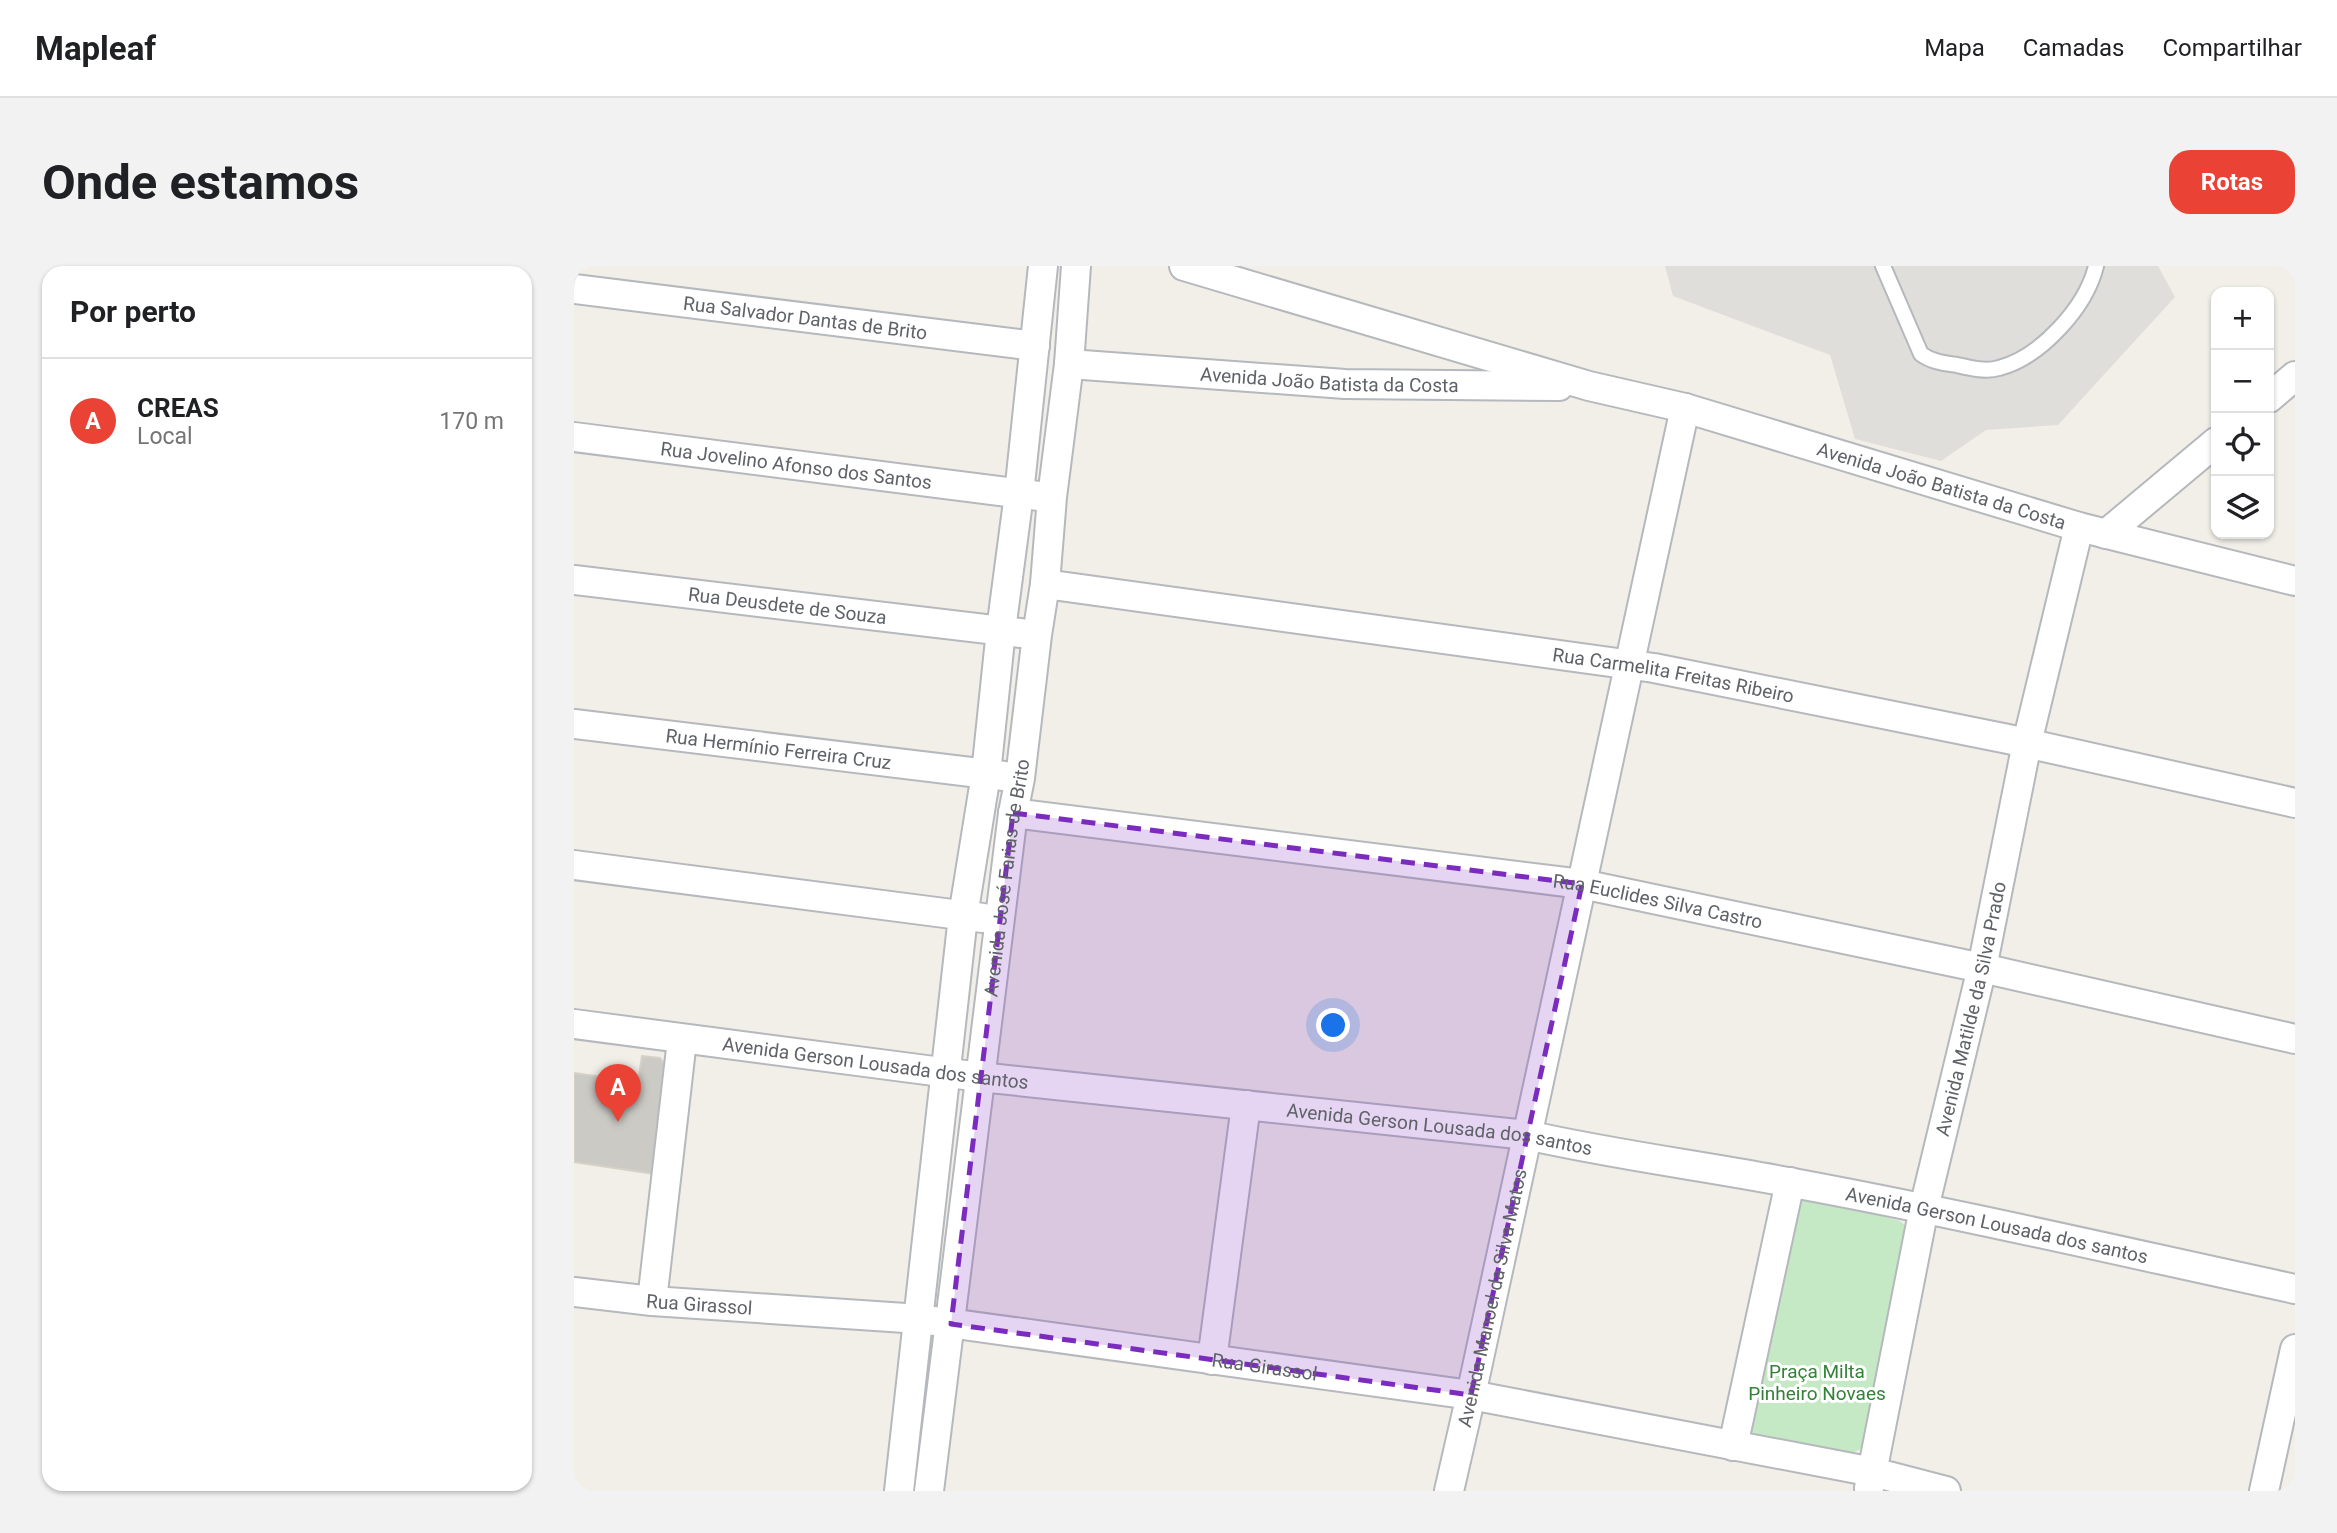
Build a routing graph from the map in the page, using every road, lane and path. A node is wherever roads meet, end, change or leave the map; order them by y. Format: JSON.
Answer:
{"nodes":[{"id":1,"x":1042,"y":266,"type":"edge"},
{"id":2,"x":1076,"y":266,"type":"edge"},
{"id":3,"x":1184,"y":266,"type":"edge"},
{"id":4,"x":1883,"y":266,"type":"edge"},
{"id":5,"x":2096,"y":266,"type":"edge"},
{"id":6,"x":574,"y":289,"type":"edge"},
{"id":7,"x":1035,"y":346,"type":"junction"},
{"id":8,"x":1069,"y":365,"type":"junction"},
{"id":9,"x":2295,"y":376,"type":"edge"},
{"id":10,"x":1590,"y":386,"type":"junction"},
{"id":11,"x":2274,"y":394,"type":"edge"},
{"id":12,"x":1685,"y":408,"type":"junction"},
{"id":13,"x":574,"y":437,"type":"edge"},
{"id":14,"x":2211,"y":446,"type":"edge"},
{"id":15,"x":1019,"y":494,"type":"junction"},
{"id":16,"x":1052,"y":497,"type":"junction"},
{"id":17,"x":2092,"y":530,"type":"junction"},
{"id":18,"x":574,"y":580,"type":"edge"},
{"id":19,"x":2295,"y":581,"type":"edge"},
{"id":20,"x":1045,"y":584,"type":"junction"},
{"id":21,"x":1000,"y":630,"type":"junction"},
{"id":22,"x":1037,"y":635,"type":"junction"},
{"id":23,"x":1629,"y":664,"type":"junction"},
{"id":24,"x":574,"y":724,"type":"edge"},
{"id":25,"x":2027,"y":743,"type":"junction"},
{"id":26,"x":986,"y":774,"type":"junction"},
{"id":27,"x":1020,"y":778,"type":"junction"},
{"id":28,"x":2295,"y":803,"type":"edge"},
{"id":29,"x":1013,"y":813,"type":"junction"},
{"id":30,"x":574,"y":865,"type":"edge"},
{"id":31,"x":1581,"y":884,"type":"junction"},
{"id":32,"x":963,"y":916,"type":"junction"},
{"id":33,"x":999,"y":921,"type":"junction"},
{"id":34,"x":1982,"y":968,"type":"junction"},
{"id":35,"x":574,"y":1024,"type":"edge"},
{"id":36,"x":2295,"y":1039,"type":"edge"},
{"id":37,"x":682,"y":1040,"type":"junction"},
{"id":38,"x":946,"y":1073,"type":"junction"},
{"id":39,"x":980,"y":1077,"type":"junction"},
{"id":40,"x":1246,"y":1105,"type":"junction"},
{"id":41,"x":1527,"y":1135,"type":"junction"},
{"id":42,"x":1790,"y":1182,"type":"junction"},
{"id":43,"x":1924,"y":1208,"type":"junction"},
{"id":44,"x":2295,"y":1289,"type":"edge"},
{"id":45,"x":574,"y":1292,"type":"edge"},
{"id":46,"x":652,"y":1301,"type":"junction"},
{"id":47,"x":920,"y":1319,"type":"junction"},
{"id":48,"x":951,"y":1324,"type":"junction"},
{"id":49,"x":2295,"y":1349,"type":"edge"},
{"id":50,"x":1212,"y":1360,"type":"junction"},
{"id":51,"x":1471,"y":1395,"type":"junction"},
{"id":52,"x":1733,"y":1446,"type":"junction"},
{"id":53,"x":1871,"y":1482,"type":"edge"},
{"id":54,"x":899,"y":1491,"type":"edge"},
{"id":55,"x":929,"y":1491,"type":"edge"},
{"id":56,"x":1449,"y":1491,"type":"edge"},
{"id":57,"x":1946,"y":1491,"type":"edge"},
{"id":58,"x":2264,"y":1491,"type":"edge"}],
"edges":[{"from":1,"to":7,"type":"street","name":"Avenida José Farias de Brito"},
{"from":2,"to":8,"type":"street","name":"Avenida José Farias de Brito"},
{"from":3,"to":10,"type":"street","name":"Avenida João Batista da Costa"},
{"from":4,"to":5,"type":"lane"},
{"from":6,"to":7,"type":"street","name":"Rua Salvador Dantas de Brito"},
{"from":7,"to":15,"type":"street","name":"Avenida José Farias de Brito"},
{"from":8,"to":10,"type":"street","name":"Avenida João Batista da Costa"},
{"from":8,"to":16,"type":"street","name":"Avenida José Farias de Brito"},
{"from":9,"to":11,"type":"street"},
{"from":10,"to":12,"type":"street","name":"Avenida João Batista da Costa"},
{"from":12,"to":17,"type":"street","name":"Avenida João Batista da Costa"},
{"from":12,"to":23,"type":"street","name":"Avenida Manoel da Silva Matos"},
{"from":13,"to":15,"type":"street","name":"Rua Jovelino Afonso dos Santos"},
{"from":14,"to":17,"type":"street"},
{"from":15,"to":16,"type":"street","name":"Rua Jovelino Afonso dos Santos"},
{"from":15,"to":21,"type":"street","name":"Avenida José Farias de Brito"},
{"from":16,"to":20,"type":"street","name":"Avenida José Farias de Brito"},
{"from":17,"to":19,"type":"street","name":"Avenida João Batista da Costa"},
{"from":17,"to":25,"type":"street","name":"Avenida Matilde da Silva Prado"},
{"from":18,"to":21,"type":"street","name":"Rua Deusdete de Souza"},
{"from":20,"to":22,"type":"street","name":"Avenida José Farias de Brito"},
{"from":20,"to":23,"type":"street","name":"Rua Carmelita Freitas Ribeiro"},
{"from":21,"to":22,"type":"street","name":"Rua Deusdete de Souza"},
{"from":21,"to":26,"type":"street","name":"Avenida José Farias de Brito"},
{"from":22,"to":27,"type":"street","name":"Avenida José Farias de Brito"},
{"from":23,"to":25,"type":"street","name":"Rua Carmelita Freitas Ribeiro"},
{"from":23,"to":31,"type":"street","name":"Avenida Manoel da Silva Matos"},
{"from":24,"to":26,"type":"street","name":"Rua Hermínio Ferreira Cruz"},
{"from":25,"to":28,"type":"street","name":"Rua Carmelita Freitas Ribeiro"},
{"from":25,"to":34,"type":"street","name":"Avenida Matilde da Silva Prado"},
{"from":26,"to":27,"type":"street","name":"Rua Hermínio Ferreira Cruz"},
{"from":26,"to":32,"type":"street","name":"Avenida José Farias de Brito"},
{"from":27,"to":29,"type":"street","name":"Avenida José Farias de Brito"},
{"from":29,"to":31,"type":"street","name":"Rua Euclides Silva Castro"},
{"from":29,"to":33,"type":"street","name":"Avenida José Farias de Brito"},
{"from":30,"to":32,"type":"street"},
{"from":31,"to":34,"type":"street","name":"Rua Euclides Silva Castro"},
{"from":31,"to":41,"type":"street","name":"Avenida Manoel da Silva Matos"},
{"from":32,"to":33,"type":"street"},
{"from":32,"to":38,"type":"street","name":"Avenida José Farias de Brito"},
{"from":33,"to":39,"type":"street","name":"Avenida José Farias de Brito"},
{"from":34,"to":36,"type":"street","name":"Rua Euclides Silva Castro"},
{"from":34,"to":43,"type":"street","name":"Avenida Matilde da Silva Prado"},
{"from":35,"to":37,"type":"street","name":"Avenida Gerson Lousada dos santos"},
{"from":37,"to":38,"type":"street","name":"Avenida Gerson Lousada dos santos"},
{"from":37,"to":46,"type":"street"},
{"from":38,"to":39,"type":"street","name":"Avenida Gerson Lousada dos santos"},
{"from":38,"to":47,"type":"street","name":"Avenida José Farias de Brito"},
{"from":39,"to":40,"type":"street","name":"Avenida Gerson Lousada dos santos"},
{"from":39,"to":48,"type":"street","name":"Avenida José Farias de Brito"},
{"from":40,"to":41,"type":"street","name":"Avenida Gerson Lousada dos santos"},
{"from":40,"to":50,"type":"street"},
{"from":41,"to":42,"type":"street","name":"Avenida Gerson Lousada dos santos"},
{"from":41,"to":51,"type":"street","name":"Avenida Manoel da Silva Matos"},
{"from":42,"to":43,"type":"street","name":"Avenida Gerson Lousada dos santos"},
{"from":42,"to":52,"type":"street"},
{"from":43,"to":44,"type":"street","name":"Avenida Gerson Lousada dos santos"},
{"from":43,"to":53,"type":"street","name":"Avenida Matilde da Silva Prado"},
{"from":45,"to":46,"type":"street","name":"Rua Girassol"},
{"from":46,"to":47,"type":"street","name":"Rua Girassol"},
{"from":47,"to":48,"type":"street","name":"Rua Girassol"},
{"from":47,"to":54,"type":"street","name":"Avenida José Farias de Brito"},
{"from":48,"to":50,"type":"street","name":"Rua Girassol"},
{"from":48,"to":55,"type":"street","name":"Avenida José Farias de Brito"},
{"from":49,"to":58,"type":"street"},
{"from":50,"to":51,"type":"street","name":"Rua Girassol"},
{"from":51,"to":52,"type":"street","name":"Rua Girassol"},
{"from":51,"to":56,"type":"street","name":"Avenida Manoel da Silva Matos"},
{"from":52,"to":53,"type":"street","name":"Rua Girassol"},
{"from":53,"to":57,"type":"street","name":"Rua Girassol"}]}
